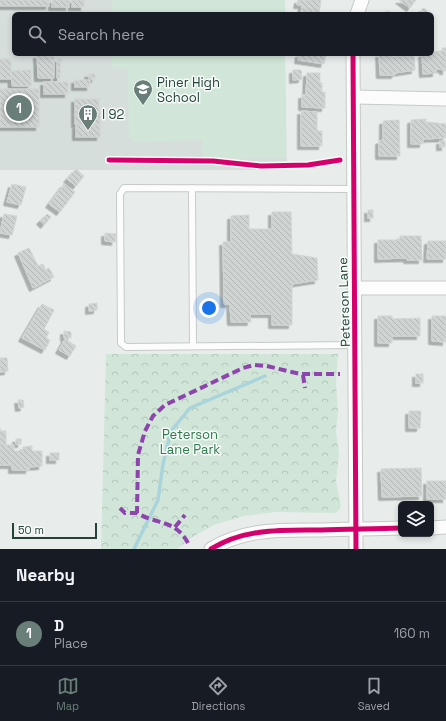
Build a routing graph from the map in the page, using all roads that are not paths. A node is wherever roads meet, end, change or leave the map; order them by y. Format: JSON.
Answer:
{"nodes":[{"id":1,"x":362,"y":0,"type":"edge"},
{"id":2,"x":358,"y":12,"type":"edge"},
{"id":3,"x":353,"y":56,"type":"edge"},
{"id":4,"x":355,"y":97,"type":"junction"},
{"id":5,"x":446,"y":99,"type":"edge"},
{"id":6,"x":192,"y":188,"type":"junction"},
{"id":7,"x":353,"y":189,"type":"junction"},
{"id":8,"x":354,"y":288,"type":"junction"},
{"id":9,"x":446,"y":288,"type":"edge"},
{"id":10,"x":356,"y":345,"type":"junction"},
{"id":11,"x":193,"y":346,"type":"junction"},
{"id":12,"x":446,"y":527,"type":"edge"},
{"id":13,"x":398,"y":528,"type":"edge"},
{"id":14,"x":434,"y":528,"type":"edge"},
{"id":15,"x":356,"y":529,"type":"junction"},
{"id":16,"x":219,"y":547,"type":"edge"},
{"id":17,"x":356,"y":549,"type":"edge"}],
"edges":[{"from":1,"to":2,"type":"street"},
{"from":3,"to":4,"type":"street","name":"Peterson Lane"},
{"from":4,"to":5,"type":"street"},
{"from":4,"to":7,"type":"street","name":"Peterson Lane"},
{"from":6,"to":7,"type":"lane"},
{"from":6,"to":11,"type":"lane"},
{"from":6,"to":11,"type":"lane"},
{"from":7,"to":8,"type":"street","name":"Peterson Lane"},
{"from":8,"to":9,"type":"street"},
{"from":8,"to":10,"type":"street","name":"Peterson Lane"},
{"from":10,"to":11,"type":"lane"},
{"from":10,"to":15,"type":"street","name":"Peterson Lane"},
{"from":12,"to":14,"type":"street"},
{"from":13,"to":15,"type":"street"},
{"from":15,"to":16,"type":"street"},
{"from":15,"to":17,"type":"street","name":"Peterson Lane"}]}
